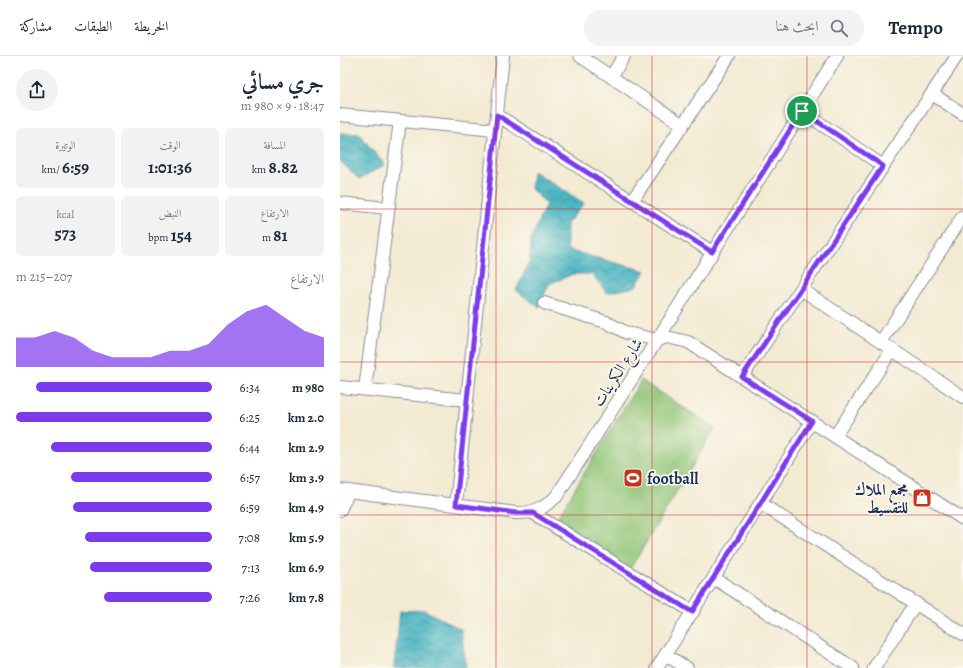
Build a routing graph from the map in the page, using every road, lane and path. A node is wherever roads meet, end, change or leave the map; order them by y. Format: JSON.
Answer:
{"nodes":[{"id":1,"x":503,"y":56,"type":"edge"},
{"id":2,"x":580,"y":56,"type":"edge"},
{"id":3,"x":624,"y":56,"type":"edge"},
{"id":4,"x":729,"y":56,"type":"edge"},
{"id":5,"x":837,"y":56,"type":"edge"},
{"id":6,"x":957,"y":56,"type":"edge"},
{"id":7,"x":611,"y":77,"type":"junction"},
{"id":8,"x":932,"y":94,"type":"junction"},
{"id":9,"x":802,"y":111,"type":"junction"},
{"id":10,"x":963,"y":114,"type":"edge"},
{"id":11,"x":340,"y":115,"type":"edge"},
{"id":12,"x":497,"y":115,"type":"junction"},
{"id":13,"x":400,"y":121,"type":"junction"},
{"id":14,"x":683,"y":125,"type":"junction"},
{"id":15,"x":495,"y":130,"type":"junction"},
{"id":16,"x":883,"y":166,"type":"junction"},
{"id":17,"x":632,"y":201,"type":"junction"},
{"id":18,"x":340,"y":203,"type":"edge"},
{"id":19,"x":387,"y":208,"type":"junction"},
{"id":20,"x":963,"y":216,"type":"edge"},
{"id":21,"x":712,"y":252,"type":"junction"},
{"id":22,"x":801,"y":289,"type":"junction"},
{"id":23,"x":544,"y":303,"type":"dead end"},
{"id":24,"x":657,"y":340,"type":"junction"},
{"id":25,"x":881,"y":342,"type":"junction"},
{"id":26,"x":892,"y":350,"type":"junction"},
{"id":27,"x":742,"y":377,"type":"junction"},
{"id":28,"x":340,"y":387,"type":"edge"},
{"id":29,"x":365,"y":389,"type":"junction"},
{"id":30,"x":962,"y":393,"type":"edge"},
{"id":31,"x":466,"y":400,"type":"junction"},
{"id":32,"x":812,"y":421,"type":"junction"},
{"id":33,"x":835,"y":436,"type":"junction"},
{"id":34,"x":345,"y":490,"type":"edge"},
{"id":35,"x":760,"y":503,"type":"junction"},
{"id":36,"x":456,"y":505,"type":"junction"},
{"id":37,"x":340,"y":510,"type":"edge"},
{"id":38,"x":533,"y":513,"type":"junction"},
{"id":39,"x":963,"y":518,"type":"edge"},
{"id":40,"x":714,"y":578,"type":"junction"},
{"id":41,"x":916,"y":603,"type":"junction"},
{"id":42,"x":692,"y":612,"type":"junction"},
{"id":43,"x":963,"y":634,"type":"edge"},
{"id":44,"x":666,"y":654,"type":"junction"},
{"id":45,"x":657,"y":668,"type":"edge"},
{"id":46,"x":687,"y":668,"type":"edge"},
{"id":47,"x":853,"y":668,"type":"edge"},
{"id":48,"x":874,"y":668,"type":"edge"}],
"edges":[{"from":1,"to":12,"type":"street"},
{"from":2,"to":7,"type":"street"},
{"from":3,"to":7,"type":"street"},
{"from":4,"to":14,"type":"street"},
{"from":5,"to":9,"type":"street"},
{"from":6,"to":8,"type":"street"},
{"from":7,"to":14,"type":"street"},
{"from":8,"to":10,"type":"street"},
{"from":8,"to":16,"type":"street"},
{"from":9,"to":16,"type":"street"},
{"from":9,"to":21,"type":"street"},
{"from":11,"to":13,"type":"street"},
{"from":12,"to":15,"type":"street"},
{"from":12,"to":17,"type":"street"},
{"from":13,"to":15,"type":"street"},
{"from":13,"to":19,"type":"street"},
{"from":14,"to":17,"type":"street"},
{"from":15,"to":31,"type":"street"},
{"from":16,"to":22,"type":"street"},
{"from":17,"to":21,"type":"street"},
{"from":18,"to":19,"type":"street"},
{"from":19,"to":29,"type":"street"},
{"from":20,"to":25,"type":"street"},
{"from":21,"to":24,"type":"street"},
{"from":22,"to":25,"type":"street"},
{"from":22,"to":27,"type":"street"},
{"from":23,"to":24,"type":"street"},
{"from":24,"to":27,"type":"street","name":"شارع الکرينات"},
{"from":24,"to":38,"type":"street","name":"شارع الکرينات"},
{"from":25,"to":26,"type":"street"},
{"from":26,"to":30,"type":"street"},
{"from":26,"to":33,"type":"street"},
{"from":27,"to":32,"type":"street","name":"شارع الکرينات"},
{"from":28,"to":29,"type":"street"},
{"from":29,"to":31,"type":"street"},
{"from":31,"to":36,"type":"street"},
{"from":32,"to":33,"type":"street","name":"شارع الکرينات"},
{"from":32,"to":35,"type":"street"},
{"from":33,"to":39,"type":"street","name":"شارع الکرينات"},
{"from":34,"to":36,"type":"street"},
{"from":34,"to":37,"type":"street"},
{"from":35,"to":40,"type":"street"},
{"from":35,"to":41,"type":"street"},
{"from":36,"to":38,"type":"street"},
{"from":38,"to":42,"type":"street"},
{"from":40,"to":42,"type":"street"},
{"from":40,"to":47,"type":"street"},
{"from":41,"to":43,"type":"street"},
{"from":41,"to":48,"type":"street"},
{"from":42,"to":44,"type":"street"},
{"from":44,"to":45,"type":"street"},
{"from":44,"to":46,"type":"street"}]}
